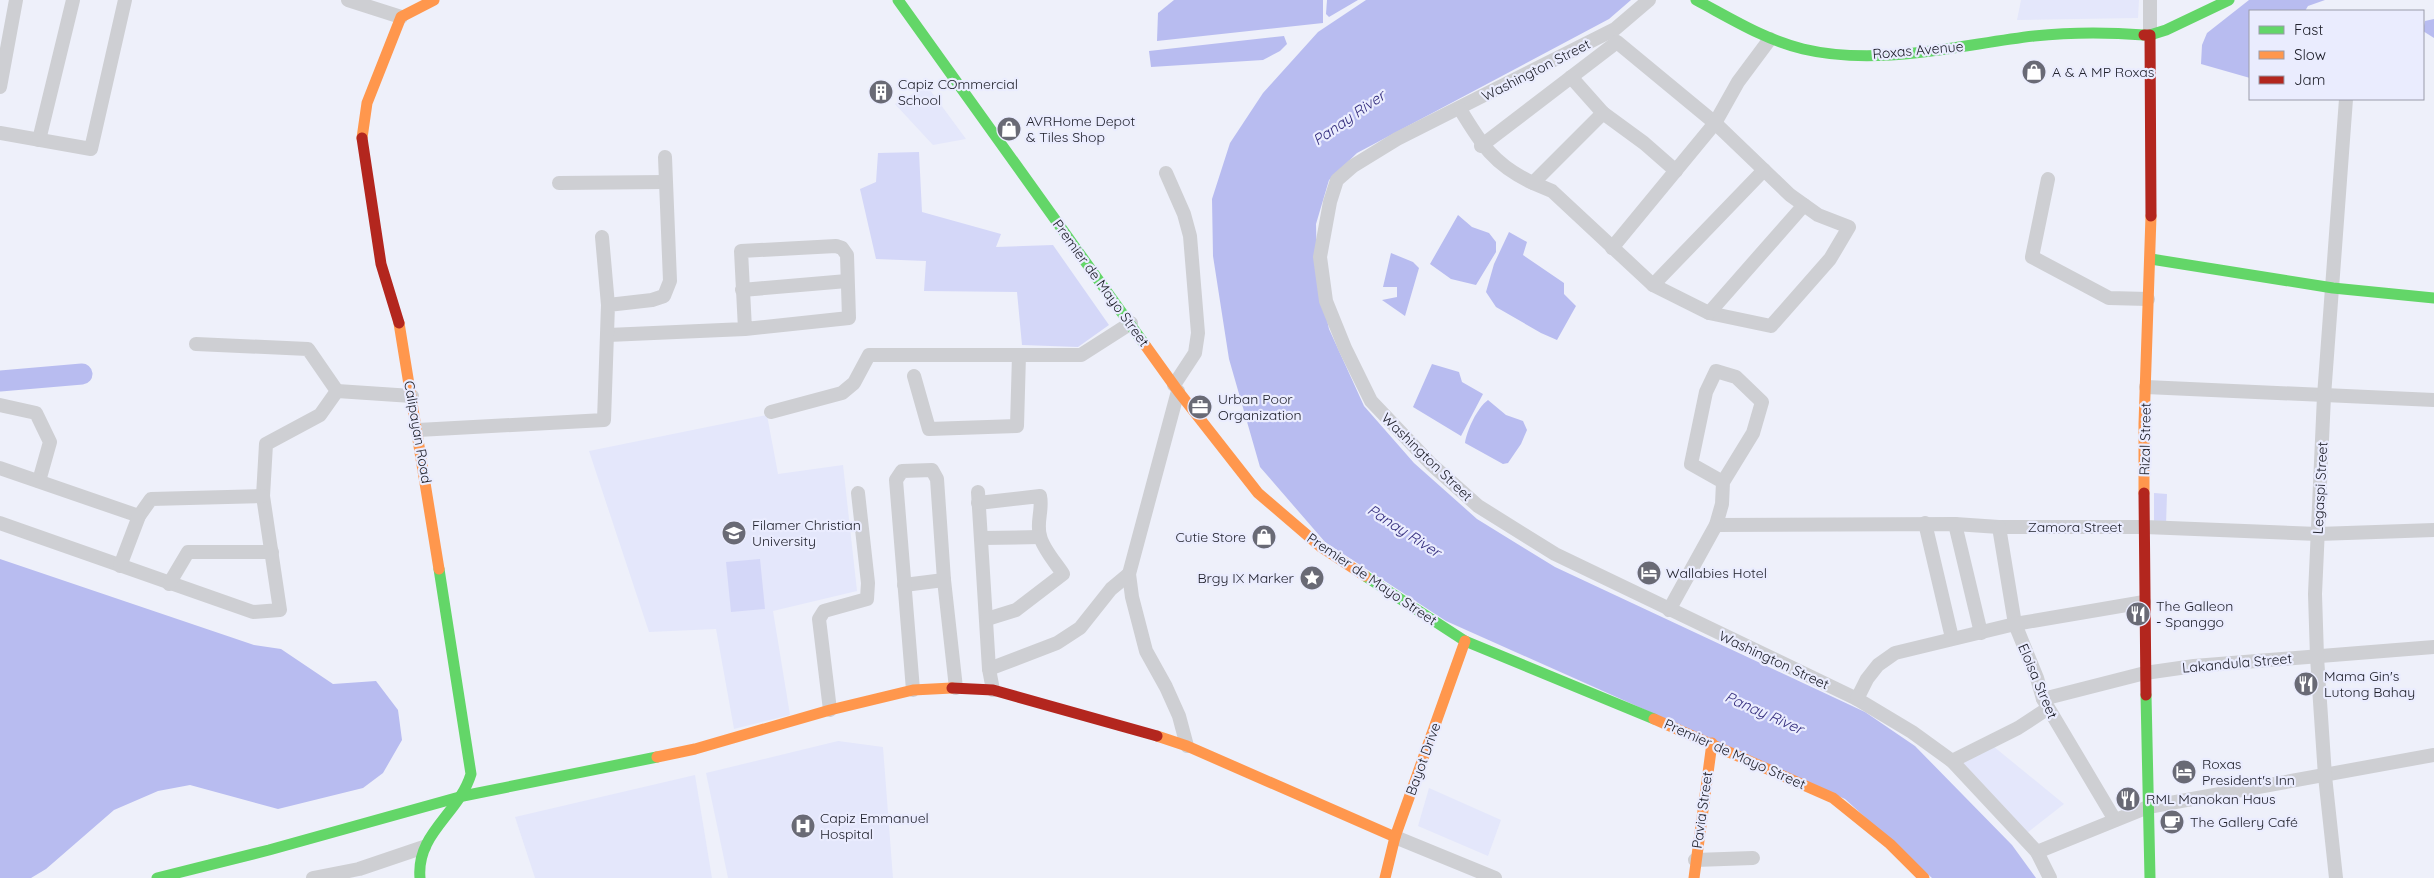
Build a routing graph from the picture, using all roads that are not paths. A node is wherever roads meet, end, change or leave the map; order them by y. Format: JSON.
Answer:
{"nodes":[{"id":1,"x":16,"y":0,"type":"edge"},
{"id":2,"x":73,"y":0,"type":"edge"},
{"id":3,"x":125,"y":0,"type":"edge"},
{"id":4,"x":348,"y":0,"type":"edge"},
{"id":5,"x":434,"y":0,"type":"edge"},
{"id":6,"x":898,"y":0,"type":"edge"},
{"id":7,"x":1648,"y":0,"type":"edge"},
{"id":8,"x":1696,"y":0,"type":"edge"},
{"id":9,"x":2150,"y":0,"type":"edge"},
{"id":10,"x":2198,"y":0,"type":"edge"},
{"id":11,"x":2229,"y":0,"type":"edge"},
{"id":12,"x":400,"y":17,"type":"junction"},
{"id":13,"x":2188,"y":19,"type":"junction"},
{"id":14,"x":6,"y":22,"type":"edge"},
{"id":15,"x":2150,"y":35,"type":"junction"},
{"id":16,"x":1770,"y":39,"type":"junction"},
{"id":17,"x":1571,"y":77,"type":"junction"},
{"id":18,"x":0,"y":87,"type":"edge"},
{"id":19,"x":2346,"y":100,"type":"edge"},
{"id":20,"x":1460,"y":109,"type":"junction"},
{"id":21,"x":1603,"y":113,"type":"junction"},
{"id":22,"x":1715,"y":123,"type":"junction"},
{"id":23,"x":0,"y":133,"type":"edge"},
{"id":24,"x":39,"y":140,"type":"junction"},
{"id":25,"x":1481,"y":146,"type":"junction"},
{"id":26,"x":665,"y":157,"type":"dead end"},
{"id":27,"x":1676,"y":170,"type":"junction"},
{"id":28,"x":1764,"y":170,"type":"junction"},
{"id":29,"x":1166,"y":173,"type":"dead end"},
{"id":30,"x":2048,"y":179,"type":"dead end"},
{"id":31,"x":665,"y":182,"type":"junction"},
{"id":32,"x":559,"y":183,"type":"dead end"},
{"id":33,"x":1533,"y":183,"type":"junction"},
{"id":34,"x":1804,"y":205,"type":"junction"},
{"id":35,"x":602,"y":237,"type":"dead end"},
{"id":36,"x":1612,"y":248,"type":"junction"},
{"id":37,"x":2151,"y":259,"type":"junction"},
{"id":38,"x":847,"y":281,"type":"junction"},
{"id":39,"x":1653,"y":285,"type":"junction"},
{"id":40,"x":2333,"y":288,"type":"junction"},
{"id":41,"x":742,"y":290,"type":"junction"},
{"id":42,"x":2434,"y":298,"type":"edge"},
{"id":43,"x":2148,"y":299,"type":"junction"},
{"id":44,"x":608,"y":305,"type":"junction"},
{"id":45,"x":1709,"y":313,"type":"junction"},
{"id":46,"x":1131,"y":323,"type":"junction"},
{"id":47,"x":745,"y":329,"type":"junction"},
{"id":48,"x":608,"y":334,"type":"junction"},
{"id":49,"x":196,"y":344,"type":"dead end"},
{"id":50,"x":1019,"y":355,"type":"junction"},
{"id":51,"x":914,"y":376,"type":"dead end"},
{"id":52,"x":2146,"y":387,"type":"junction"},
{"id":53,"x":1176,"y":388,"type":"junction"},
{"id":54,"x":337,"y":391,"type":"junction"},
{"id":55,"x":412,"y":396,"type":"junction"},
{"id":56,"x":2324,"y":396,"type":"junction"},
{"id":57,"x":2434,"y":400,"type":"edge"},
{"id":58,"x":0,"y":405,"type":"edge"},
{"id":59,"x":771,"y":412,"type":"dead end"},
{"id":60,"x":418,"y":430,"type":"junction"},
{"id":61,"x":0,"y":468,"type":"edge"},
{"id":62,"x":39,"y":481,"type":"junction"},
{"id":63,"x":1723,"y":482,"type":"junction"},
{"id":64,"x":858,"y":493,"type":"dead end"},
{"id":65,"x":263,"y":496,"type":"junction"},
{"id":66,"x":139,"y":516,"type":"junction"},
{"id":67,"x":0,"y":523,"type":"edge"},
{"id":68,"x":1925,"y":523,"type":"junction"},
{"id":69,"x":1955,"y":524,"type":"junction"},
{"id":70,"x":1716,"y":525,"type":"junction"},
{"id":71,"x":1999,"y":527,"type":"junction"},
{"id":72,"x":2145,"y":527,"type":"junction"},
{"id":73,"x":2434,"y":530,"type":"edge"},
{"id":74,"x":2318,"y":534,"type":"junction"},
{"id":75,"x":1040,"y":537,"type":"junction"},
{"id":76,"x":982,"y":538,"type":"junction"},
{"id":77,"x":272,"y":552,"type":"junction"},
{"id":78,"x":120,"y":566,"type":"junction"},
{"id":79,"x":1129,"y":574,"type":"junction"},
{"id":80,"x":944,"y":580,"type":"junction"},
{"id":81,"x":169,"y":584,"type":"junction"},
{"id":82,"x":904,"y":585,"type":"junction"},
{"id":83,"x":2144,"y":602,"type":"junction"},
{"id":84,"x":1669,"y":610,"type":"junction"},
{"id":85,"x":987,"y":619,"type":"junction"},
{"id":86,"x":2015,"y":624,"type":"junction"},
{"id":87,"x":1981,"y":633,"type":"junction"},
{"id":88,"x":1952,"y":638,"type":"junction"},
{"id":89,"x":1465,"y":641,"type":"junction"},
{"id":90,"x":2434,"y":647,"type":"edge"},
{"id":91,"x":2316,"y":657,"type":"junction"},
{"id":92,"x":989,"y":670,"type":"junction"},
{"id":93,"x":2145,"y":673,"type":"junction"},
{"id":94,"x":956,"y":688,"type":"junction"},
{"id":95,"x":913,"y":690,"type":"junction"},
{"id":96,"x":993,"y":690,"type":"junction"},
{"id":97,"x":1857,"y":699,"type":"junction"},
{"id":98,"x":2045,"y":704,"type":"junction"},
{"id":99,"x":830,"y":710,"type":"junction"},
{"id":100,"x":1712,"y":743,"type":"junction"},
{"id":101,"x":1188,"y":746,"type":"junction"},
{"id":102,"x":2434,"y":755,"type":"edge"},
{"id":103,"x":1952,"y":762,"type":"junction"},
{"id":104,"x":2325,"y":776,"type":"junction"},
{"id":105,"x":463,"y":796,"type":"junction"},
{"id":106,"x":2148,"y":807,"type":"junction"},
{"id":107,"x":2115,"y":820,"type":"junction"},
{"id":108,"x":1395,"y":837,"type":"junction"},
{"id":109,"x":424,"y":847,"type":"junction"},
{"id":110,"x":2037,"y":852,"type":"junction"},
{"id":111,"x":1753,"y":858,"type":"dead end"},
{"id":112,"x":1694,"y":860,"type":"junction"},
{"id":113,"x":359,"y":874,"type":"edge"},
{"id":114,"x":157,"y":878,"type":"edge"},
{"id":115,"x":313,"y":878,"type":"edge"},
{"id":116,"x":420,"y":878,"type":"edge"},
{"id":117,"x":1385,"y":878,"type":"edge"},
{"id":118,"x":1494,"y":878,"type":"edge"},
{"id":119,"x":1694,"y":878,"type":"edge"},
{"id":120,"x":1924,"y":878,"type":"edge"},
{"id":121,"x":2050,"y":878,"type":"edge"},
{"id":122,"x":2150,"y":878,"type":"edge"},
{"id":123,"x":2336,"y":878,"type":"edge"}],
"edges":[{"from":1,"to":14,"type":"street"},
{"from":2,"to":24,"type":"street"},
{"from":3,"to":24,"type":"street"},
{"from":4,"to":12,"type":"street"},
{"from":5,"to":12,"type":"main road"},
{"from":6,"to":46,"type":"main road","name":"Premier de Mayo Street"},
{"from":7,"to":20,"type":"street","name":"Washington Street"},
{"from":8,"to":16,"type":"main road","name":"Roxas Avenue"},
{"from":9,"to":15,"type":"street","name":"Rizal Street"},
{"from":10,"to":13,"type":"main road"},
{"from":11,"to":13,"type":"main road","name":"Roxas Avenue"},
{"from":12,"to":55,"type":"main road","name":"Calipayan Road"},
{"from":13,"to":15,"type":"main road","name":"Roxas Avenue"},
{"from":14,"to":18,"type":"street"},
{"from":15,"to":16,"type":"main road","name":"Roxas Avenue"},
{"from":15,"to":37,"type":"main road","name":"Rizal Street"},
{"from":16,"to":22,"type":"street"},
{"from":17,"to":21,"type":"street"},
{"from":17,"to":22,"type":"street"},
{"from":17,"to":25,"type":"street"},
{"from":19,"to":40,"type":"street","name":"Legaspi Street"},
{"from":20,"to":25,"type":"street"},
{"from":20,"to":84,"type":"street","name":"Washington Street"},
{"from":21,"to":27,"type":"street"},
{"from":21,"to":33,"type":"street"},
{"from":22,"to":27,"type":"street"},
{"from":22,"to":28,"type":"street"},
{"from":23,"to":24,"type":"street"},
{"from":25,"to":33,"type":"street"},
{"from":26,"to":31,"type":"street"},
{"from":27,"to":36,"type":"street"},
{"from":28,"to":34,"type":"street"},
{"from":28,"to":39,"type":"street"},
{"from":29,"to":53,"type":"street"},
{"from":30,"to":43,"type":"street"},
{"from":31,"to":32,"type":"street"},
{"from":31,"to":44,"type":"street"},
{"from":33,"to":36,"type":"street"},
{"from":34,"to":45,"type":"street"},
{"from":34,"to":45,"type":"street"},
{"from":35,"to":44,"type":"street"},
{"from":36,"to":39,"type":"street"},
{"from":37,"to":40,"type":"main road"},
{"from":37,"to":43,"type":"main road","name":"Rizal Street"},
{"from":38,"to":41,"type":"street"},
{"from":38,"to":41,"type":"street"},
{"from":38,"to":47,"type":"street"},
{"from":39,"to":45,"type":"street"},
{"from":40,"to":42,"type":"main road"},
{"from":40,"to":56,"type":"street","name":"Legaspi Street"},
{"from":41,"to":47,"type":"street"},
{"from":43,"to":52,"type":"main road","name":"Rizal Street"},
{"from":44,"to":48,"type":"street"},
{"from":46,"to":50,"type":"street"},
{"from":46,"to":53,"type":"main road","name":"Premier de Mayo Street"},
{"from":47,"to":48,"type":"street"},
{"from":48,"to":60,"type":"street"},
{"from":49,"to":54,"type":"street"},
{"from":50,"to":51,"type":"street"},
{"from":50,"to":59,"type":"street"},
{"from":52,"to":56,"type":"street"},
{"from":52,"to":72,"type":"main road","name":"Rizal Street"},
{"from":53,"to":79,"type":"street"},
{"from":53,"to":89,"type":"main road","name":"Premier de Mayo Street"},
{"from":54,"to":55,"type":"street"},
{"from":54,"to":65,"type":"street"},
{"from":55,"to":60,"type":"main road","name":"Calipayan Road"},
{"from":56,"to":57,"type":"street"},
{"from":56,"to":74,"type":"street","name":"Legaspi Street"},
{"from":58,"to":62,"type":"street"},
{"from":60,"to":105,"type":"main road","name":"Calipayan Road"},
{"from":61,"to":62,"type":"street"},
{"from":62,"to":66,"type":"street"},
{"from":63,"to":63,"type":"street"},
{"from":63,"to":70,"type":"street"},
{"from":64,"to":99,"type":"street"},
{"from":65,"to":66,"type":"street"},
{"from":65,"to":77,"type":"street"},
{"from":66,"to":78,"type":"street"},
{"from":67,"to":78,"type":"street"},
{"from":68,"to":69,"type":"street","name":"Zamora Street"},
{"from":68,"to":70,"type":"street","name":"Zamora Street"},
{"from":68,"to":88,"type":"street"},
{"from":69,"to":71,"type":"street","name":"Zamora Street"},
{"from":69,"to":87,"type":"street"},
{"from":70,"to":84,"type":"street"},
{"from":71,"to":72,"type":"street","name":"Zamora Street"},
{"from":71,"to":86,"type":"street","name":"Eloisa Street"},
{"from":72,"to":74,"type":"street","name":"Zamora Street"},
{"from":72,"to":83,"type":"main road","name":"Rizal Street"},
{"from":73,"to":74,"type":"street","name":"Zamora Street"},
{"from":74,"to":91,"type":"street","name":"Legaspi Street"},
{"from":75,"to":76,"type":"street"},
{"from":75,"to":76,"type":"street"},
{"from":75,"to":85,"type":"street"},
{"from":76,"to":85,"type":"street"},
{"from":77,"to":81,"type":"street"},
{"from":77,"to":81,"type":"street"},
{"from":78,"to":81,"type":"street"},
{"from":79,"to":92,"type":"street"},
{"from":79,"to":101,"type":"street"},
{"from":80,"to":82,"type":"street"},
{"from":80,"to":82,"type":"street"},
{"from":80,"to":94,"type":"street"},
{"from":82,"to":95,"type":"street"},
{"from":83,"to":86,"type":"street"},
{"from":83,"to":93,"type":"main road","name":"Rizal Street"},
{"from":84,"to":97,"type":"street","name":"Washington Street"},
{"from":85,"to":92,"type":"street"},
{"from":86,"to":87,"type":"street"},
{"from":86,"to":98,"type":"street","name":"Eloisa Street"},
{"from":87,"to":88,"type":"street"},
{"from":88,"to":97,"type":"street"},
{"from":89,"to":100,"type":"main road","name":"Premier de Mayo Street"},
{"from":89,"to":108,"type":"main road","name":"Bayot Drive"},
{"from":90,"to":91,"type":"street","name":"Lakandula Street"},
{"from":91,"to":93,"type":"street","name":"Lakandula Street"},
{"from":91,"to":104,"type":"street","name":"Legaspi Street"},
{"from":92,"to":96,"type":"street"},
{"from":93,"to":98,"type":"street","name":"Lakandula Street"},
{"from":93,"to":106,"type":"main road","name":"Rizal Street"},
{"from":94,"to":95,"type":"main road"},
{"from":94,"to":96,"type":"main road"},
{"from":95,"to":99,"type":"main road"},
{"from":96,"to":101,"type":"main road"},
{"from":97,"to":103,"type":"street","name":"Washington Street"},
{"from":98,"to":103,"type":"street","name":"Lakandula Street"},
{"from":98,"to":107,"type":"street","name":"Eloisa Street"},
{"from":99,"to":105,"type":"main road"},
{"from":100,"to":112,"type":"main road","name":"Pavia Street"},
{"from":100,"to":120,"type":"main road","name":"Premier de Mayo Street"},
{"from":101,"to":108,"type":"main road"},
{"from":102,"to":104,"type":"street"},
{"from":103,"to":110,"type":"street","name":"Washington Street"},
{"from":104,"to":106,"type":"street"},
{"from":104,"to":123,"type":"street","name":"Legaspi Street"},
{"from":105,"to":109,"type":"main road","name":"Calipayan Road"},
{"from":105,"to":114,"type":"main road"},
{"from":106,"to":107,"type":"street"},
{"from":106,"to":122,"type":"main road","name":"Rizal Street"},
{"from":107,"to":110,"type":"street"},
{"from":108,"to":117,"type":"main road","name":"Bayot Drive"},
{"from":108,"to":118,"type":"street"},
{"from":109,"to":113,"type":"street"},
{"from":109,"to":116,"type":"main road","name":"Calipayan Road"},
{"from":110,"to":121,"type":"street","name":"Washington Street"},
{"from":111,"to":112,"type":"street"},
{"from":112,"to":119,"type":"main road","name":"Pavia Street"},
{"from":113,"to":115,"type":"street"}]}
